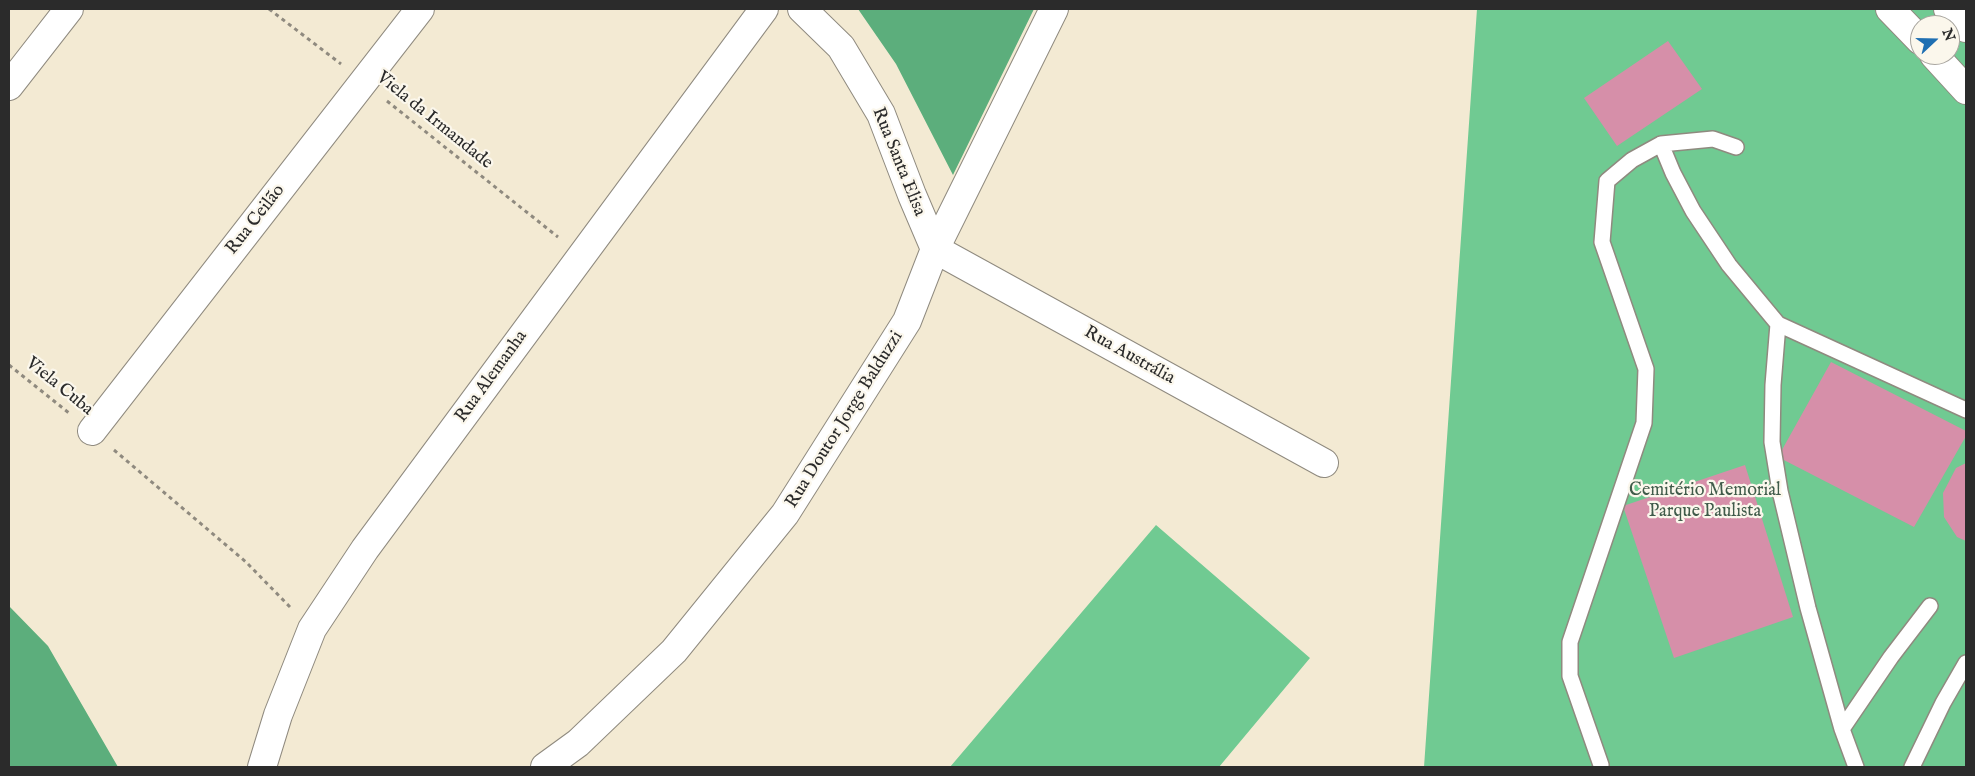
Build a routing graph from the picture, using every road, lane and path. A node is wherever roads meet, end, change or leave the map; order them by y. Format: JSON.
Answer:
{"nodes":[{"id":1,"x":69,"y":9,"type":"edge"},
{"id":2,"x":269,"y":9,"type":"edge"},
{"id":3,"x":420,"y":9,"type":"edge"},
{"id":4,"x":764,"y":9,"type":"edge"},
{"id":5,"x":802,"y":9,"type":"edge"},
{"id":6,"x":1054,"y":9,"type":"edge"},
{"id":7,"x":1890,"y":9,"type":"edge"},
{"id":8,"x":1948,"y":9,"type":"edge"},
{"id":9,"x":1966,"y":28,"type":"edge"},
{"id":10,"x":1910,"y":30,"type":"edge"},
{"id":11,"x":1943,"y":65,"type":"edge"},
{"id":12,"x":364,"y":83,"type":"junction"},
{"id":13,"x":9,"y":86,"type":"edge"},
{"id":14,"x":1966,"y":90,"type":"edge"},
{"id":15,"x":1661,"y":144,"type":"junction"},
{"id":16,"x":1736,"y":147,"type":"dead end"},
{"id":17,"x":934,"y":249,"type":"junction"},
{"id":18,"x":582,"y":256,"type":"junction"},
{"id":19,"x":1778,"y":324,"type":"junction"},
{"id":20,"x":9,"y":365,"type":"edge"},
{"id":21,"x":1966,"y":410,"type":"edge"},
{"id":22,"x":92,"y":431,"type":"junction"},
{"id":23,"x":1324,"y":463,"type":"dead end"},
{"id":24,"x":1930,"y":606,"type":"dead end"},
{"id":25,"x":312,"y":629,"type":"junction"},
{"id":26,"x":1966,"y":663,"type":"edge"},
{"id":27,"x":1842,"y":729,"type":"junction"},
{"id":28,"x":1601,"y":765,"type":"dead end"},
{"id":29,"x":262,"y":767,"type":"edge"},
{"id":30,"x":545,"y":767,"type":"edge"},
{"id":31,"x":1856,"y":767,"type":"edge"},
{"id":32,"x":1912,"y":767,"type":"edge"}],
"edges":[{"from":1,"to":13,"type":"street"},
{"from":2,"to":12,"type":"path","name":"Viela da Irmandade"},
{"from":3,"to":12,"type":"street","name":"Rua Ceilão"},
{"from":4,"to":18,"type":"street","name":"Rua Alemanha"},
{"from":5,"to":17,"type":"street","name":"Rua Santa Elisa"},
{"from":6,"to":17,"type":"street","name":"Rua Doutor Jorge Balduzzi"},
{"from":7,"to":10,"type":"street"},
{"from":8,"to":9,"type":"street"},
{"from":11,"to":14,"type":"street"},
{"from":12,"to":18,"type":"path","name":"Viela da Irmandade"},
{"from":12,"to":22,"type":"street","name":"Rua Ceilão"},
{"from":15,"to":16,"type":"lane"},
{"from":15,"to":19,"type":"lane"},
{"from":15,"to":28,"type":"lane"},
{"from":17,"to":23,"type":"street","name":"Rua Austrália"},
{"from":17,"to":30,"type":"street","name":"Rua Doutor Jorge Balduzzi"},
{"from":18,"to":25,"type":"street","name":"Rua Alemanha"},
{"from":19,"to":21,"type":"lane"},
{"from":19,"to":27,"type":"lane"},
{"from":20,"to":22,"type":"path","name":"Viela Cuba"},
{"from":22,"to":25,"type":"path","name":"Viela Cuba"},
{"from":24,"to":27,"type":"lane"},
{"from":25,"to":29,"type":"street","name":"Rua Alemanha"},
{"from":26,"to":32,"type":"lane"},
{"from":27,"to":31,"type":"lane"}]}
